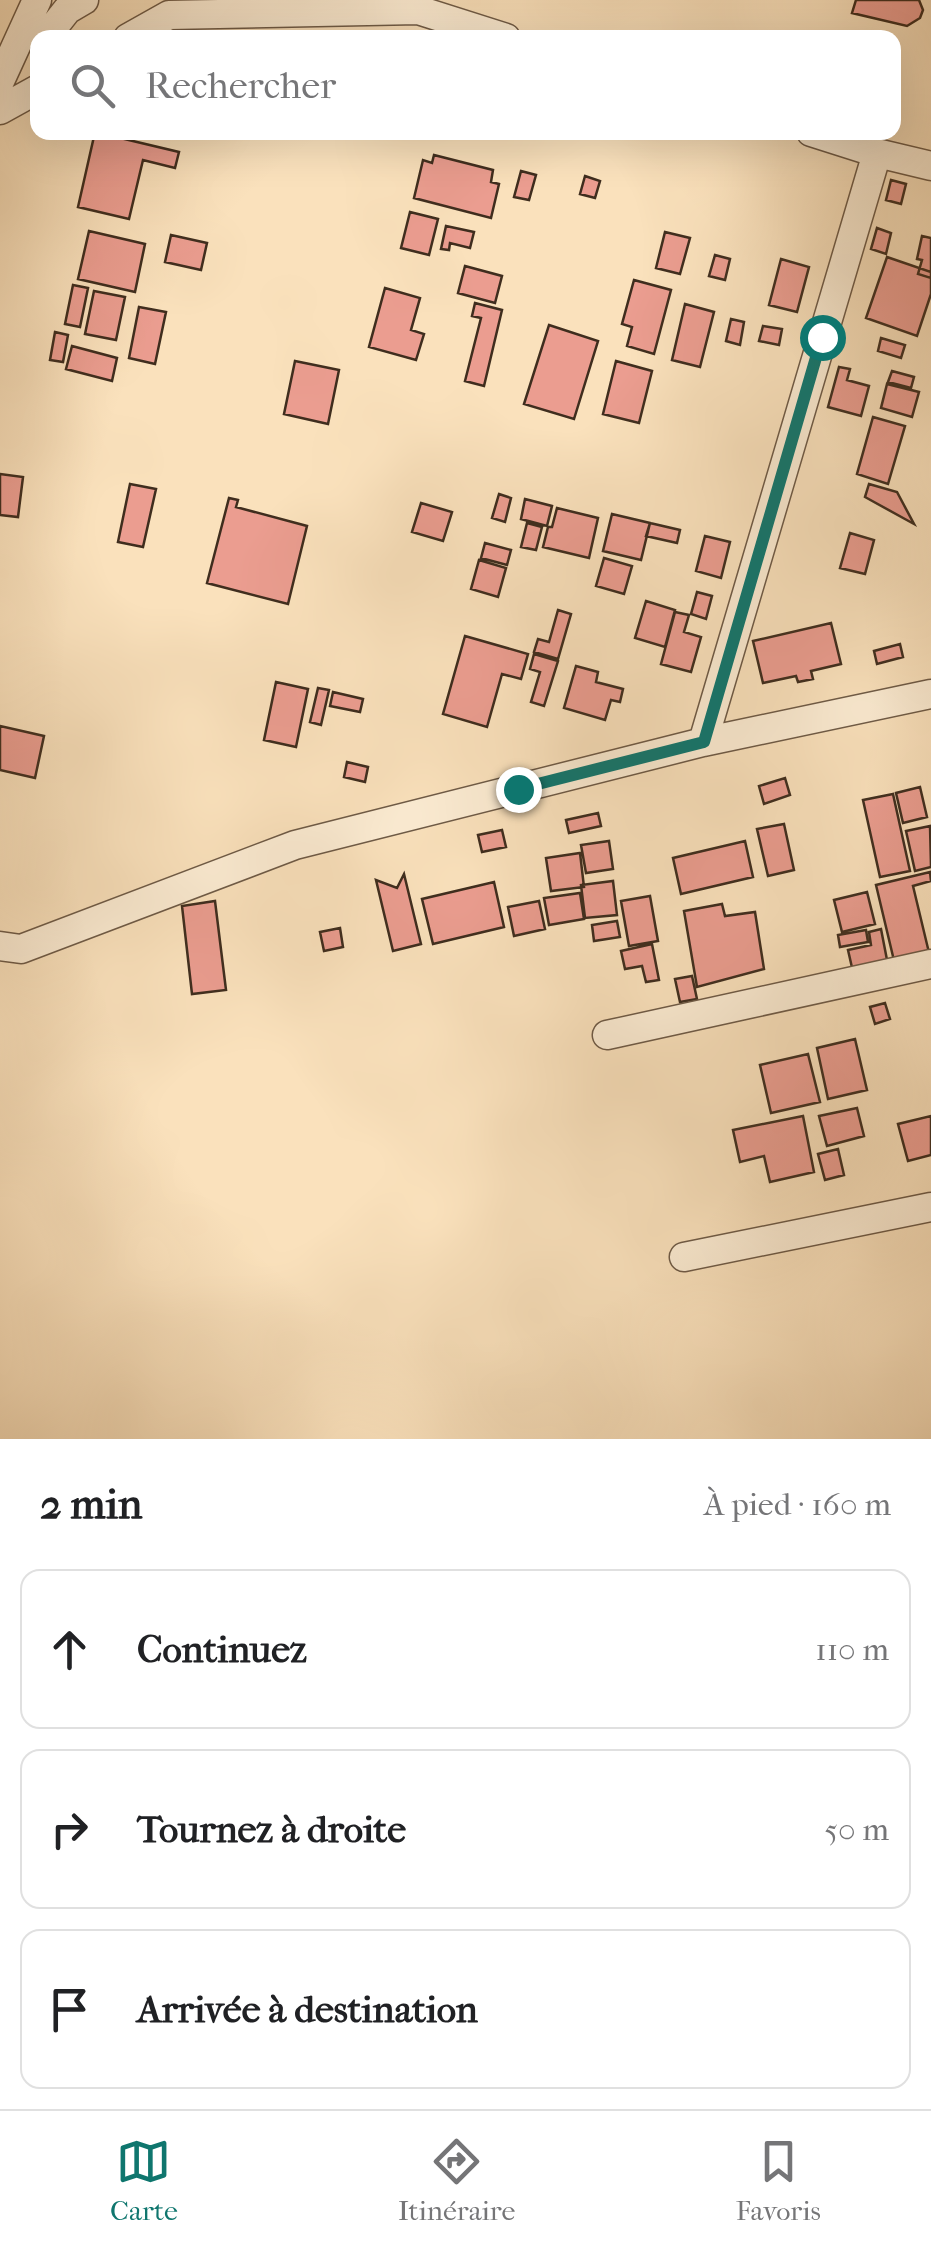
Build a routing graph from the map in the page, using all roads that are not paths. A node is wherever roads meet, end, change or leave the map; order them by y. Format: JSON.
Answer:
{"nodes":[{"id":1,"x":37,"y":0,"type":"edge"},
{"id":2,"x":84,"y":0,"type":"edge"},
{"id":3,"x":51,"y":30,"type":"edge"},
{"id":4,"x":142,"y":30,"type":"edge"},
{"id":5,"x":481,"y":30,"type":"edge"},
{"id":6,"x":30,"y":58,"type":"edge"},
{"id":7,"x":0,"y":81,"type":"edge"},
{"id":8,"x":30,"y":93,"type":"edge"},
{"id":9,"x":0,"y":96,"type":"edge"},
{"id":10,"x":0,"y":110,"type":"edge"},
{"id":11,"x":836,"y":140,"type":"edge"},
{"id":12,"x":877,"y":153,"type":"junction"},
{"id":13,"x":931,"y":166,"type":"edge"},
{"id":14,"x":931,"y":694,"type":"edge"},
{"id":15,"x":704,"y":742,"type":"junction"},
{"id":16,"x":0,"y":946,"type":"edge"},
{"id":17,"x":931,"y":964,"type":"edge"},
{"id":18,"x":607,"y":1034,"type":"dead end"},
{"id":19,"x":931,"y":1207,"type":"edge"},
{"id":20,"x":684,"y":1257,"type":"dead end"}],
"edges":[{"from":1,"to":7,"type":"street"},
{"from":2,"to":3,"type":"street"},
{"from":4,"to":5,"type":"street"},
{"from":6,"to":9,"type":"street"},
{"from":8,"to":10,"type":"street"},
{"from":11,"to":12,"type":"street"},
{"from":12,"to":13,"type":"street"},
{"from":12,"to":15,"type":"street"},
{"from":14,"to":15,"type":"street"},
{"from":15,"to":16,"type":"street"},
{"from":17,"to":18,"type":"street"},
{"from":19,"to":20,"type":"street"}]}
